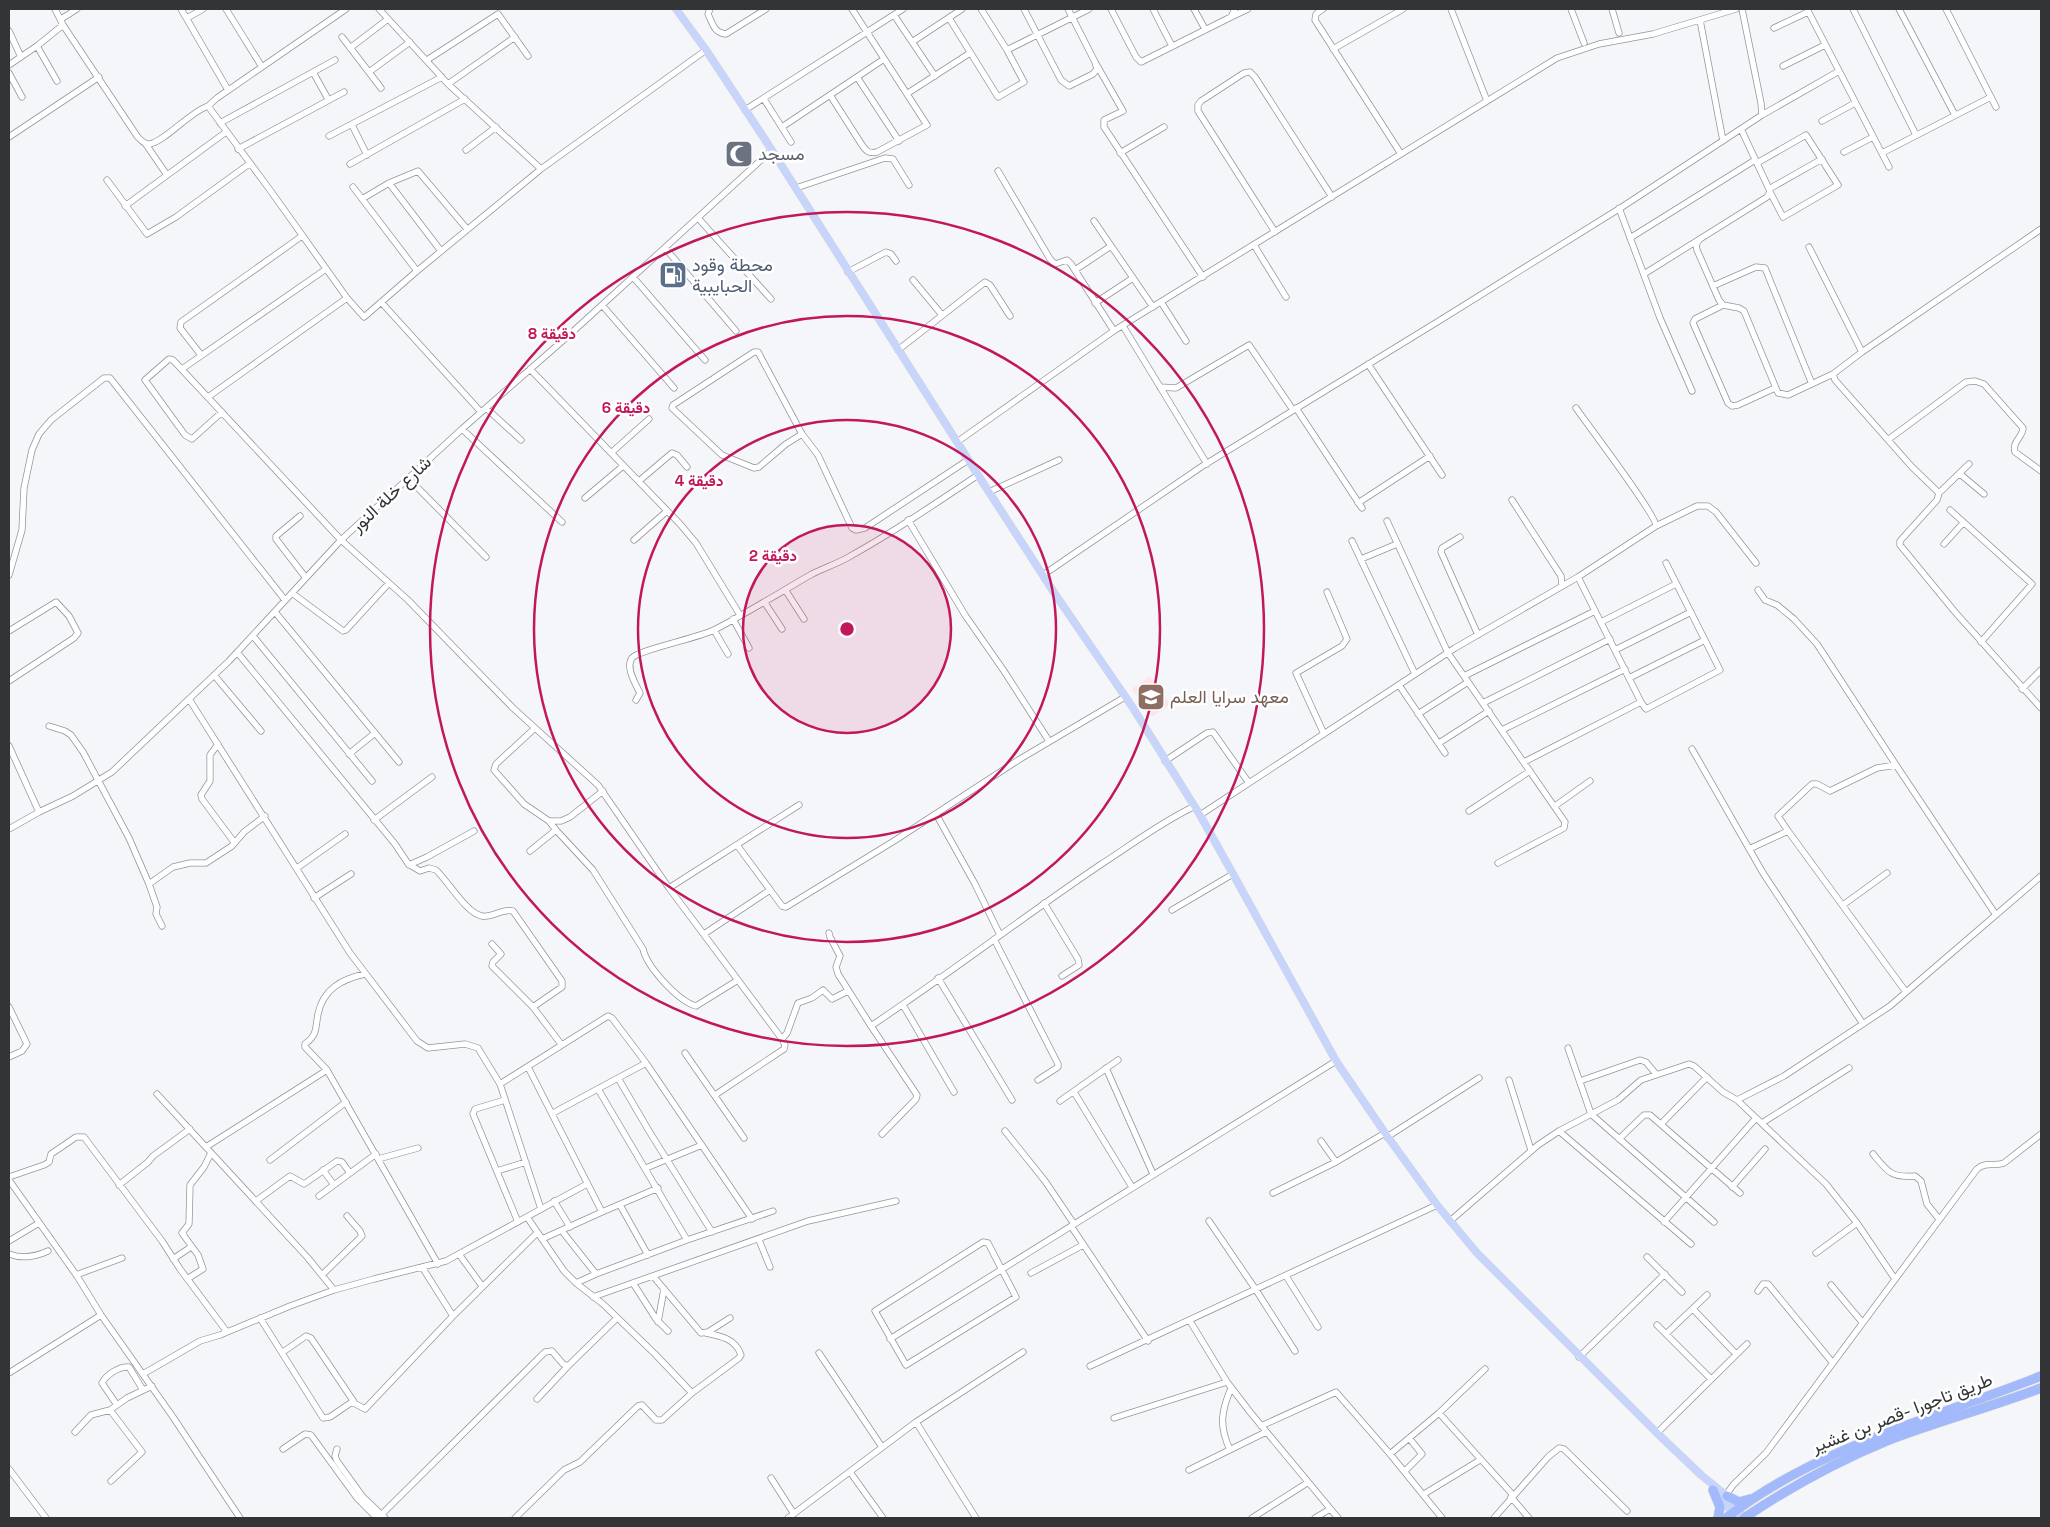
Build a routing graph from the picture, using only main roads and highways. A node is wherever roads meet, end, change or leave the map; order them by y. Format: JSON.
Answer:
{"nodes":[{"id":1,"x":676,"y":9,"type":"edge"},
{"id":2,"x":2041,"y":1376,"type":"edge"},
{"id":3,"x":2041,"y":1388,"type":"edge"},
{"id":4,"x":1713,"y":1488,"type":"junction"},
{"id":5,"x":1727,"y":1496,"type":"junction"},
{"id":6,"x":1755,"y":1498,"type":"junction"},
{"id":7,"x":1765,"y":1504,"type":"junction"},
{"id":8,"x":1734,"y":1515,"type":"edge"},
{"id":9,"x":1718,"y":1518,"type":"edge"},
{"id":10,"x":1744,"y":1518,"type":"edge"},
{"id":11,"x":1755,"y":1518,"type":"edge"}],
"edges":[{"from":1,"to":4,"type":"main road"},
{"from":2,"to":6,"type":"highway","name":"طريق تاجورا -قصر بن غشير"},
{"from":3,"to":7,"type":"highway"},
{"from":4,"to":5,"type":"main road"},
{"from":4,"to":8,"type":"main road"},
{"from":4,"to":9,"type":"highway"},
{"from":5,"to":6,"type":"highway"},
{"from":5,"to":8,"type":"main road"},
{"from":6,"to":8,"type":"highway","name":"طريق تاجورا -قصر بن غشير"},
{"from":7,"to":10,"type":"highway"},
{"from":7,"to":11,"type":"highway"},
{"from":8,"to":10,"type":"main road"}]}
